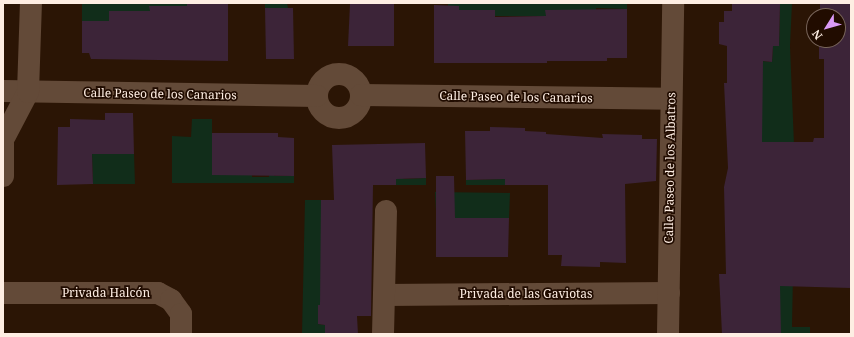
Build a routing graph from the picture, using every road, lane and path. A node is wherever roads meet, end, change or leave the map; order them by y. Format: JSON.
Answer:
{"nodes":[{"id":1,"x":31,"y":3,"type":"edge"},
{"id":2,"x":673,"y":3,"type":"edge"},
{"id":3,"x":3,"y":91,"type":"edge"},
{"id":4,"x":28,"y":92,"type":"junction"},
{"id":5,"x":361,"y":95,"type":"junction"},
{"id":6,"x":317,"y":96,"type":"junction"},
{"id":7,"x":671,"y":99,"type":"junction"},
{"id":8,"x":4,"y":133,"type":"edge"},
{"id":9,"x":3,"y":176,"type":"edge"},
{"id":10,"x":386,"y":211,"type":"dead end"},
{"id":11,"x":669,"y":292,"type":"junction"},
{"id":12,"x":3,"y":293,"type":"edge"},
{"id":13,"x":384,"y":295,"type":"junction"},
{"id":14,"x":181,"y":334,"type":"edge"},
{"id":15,"x":383,"y":334,"type":"edge"},
{"id":16,"x":668,"y":334,"type":"edge"}],
"edges":[{"from":1,"to":4,"type":"street"},
{"from":2,"to":7,"type":"street","name":"Calle Paseo de los Albatros"},
{"from":3,"to":4,"type":"street","name":"Calle Paseo de los Canarios"},
{"from":4,"to":6,"type":"street","name":"Calle Paseo de los Canarios"},
{"from":4,"to":8,"type":"street"},
{"from":5,"to":6,"type":"street"},
{"from":5,"to":6,"type":"street"},
{"from":5,"to":7,"type":"street","name":"Calle Paseo de los Canarios"},
{"from":7,"to":11,"type":"street","name":"Calle Paseo de los Albatros"},
{"from":8,"to":9,"type":"street"},
{"from":10,"to":13,"type":"street"},
{"from":11,"to":13,"type":"street","name":"Privada de las Gaviotas"},
{"from":11,"to":16,"type":"street","name":"Calle Paseo de los Albatros"},
{"from":12,"to":14,"type":"street","name":"Privada Halcón"},
{"from":13,"to":15,"type":"street"}]}
